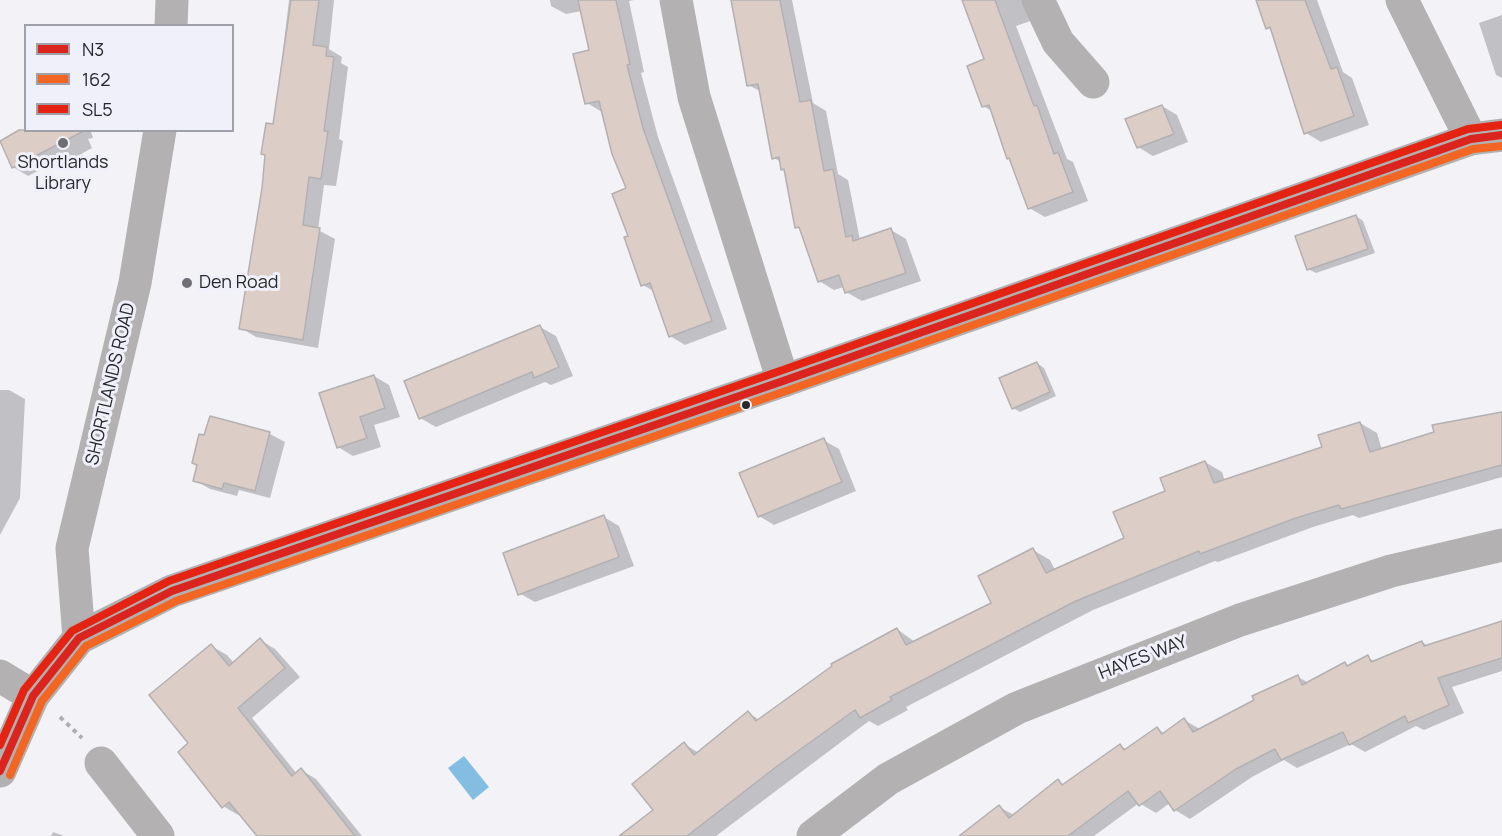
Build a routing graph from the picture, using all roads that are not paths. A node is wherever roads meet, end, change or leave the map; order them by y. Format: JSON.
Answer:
{"nodes":[{"id":1,"x":172,"y":0,"type":"edge"},
{"id":2,"x":676,"y":0,"type":"edge"},
{"id":3,"x":1038,"y":0,"type":"edge"},
{"id":4,"x":1402,"y":0,"type":"edge"},
{"id":5,"x":171,"y":24,"type":"edge"},
{"id":6,"x":1093,"y":82,"type":"dead end"},
{"id":7,"x":160,"y":132,"type":"edge"},
{"id":8,"x":1486,"y":137,"type":"edge"},
{"id":9,"x":783,"y":381,"type":"junction"},
{"id":10,"x":1502,"y":544,"type":"edge"},
{"id":11,"x":79,"y":638,"type":"junction"},
{"id":12,"x":0,"y":676,"type":"edge"},
{"id":13,"x":33,"y":696,"type":"junction"},
{"id":14,"x":101,"y":763,"type":"road end"},
{"id":15,"x":0,"y":771,"type":"edge"},
{"id":16,"x":158,"y":836,"type":"edge"},
{"id":17,"x":813,"y":836,"type":"edge"}],
"edges":[{"from":1,"to":5,"type":"street"},
{"from":2,"to":9,"type":"street"},
{"from":3,"to":6,"type":"street"},
{"from":4,"to":8,"type":"street"},
{"from":7,"to":11,"type":"street","name":"SHORTLANDS ROAD"},
{"from":8,"to":9,"type":"main road"},
{"from":9,"to":11,"type":"main road"},
{"from":10,"to":17,"type":"street","name":"HAYES WAY"},
{"from":11,"to":13,"type":"main road"},
{"from":12,"to":13,"type":"street"},
{"from":13,"to":15,"type":"main road"},
{"from":14,"to":16,"type":"street"}]}
